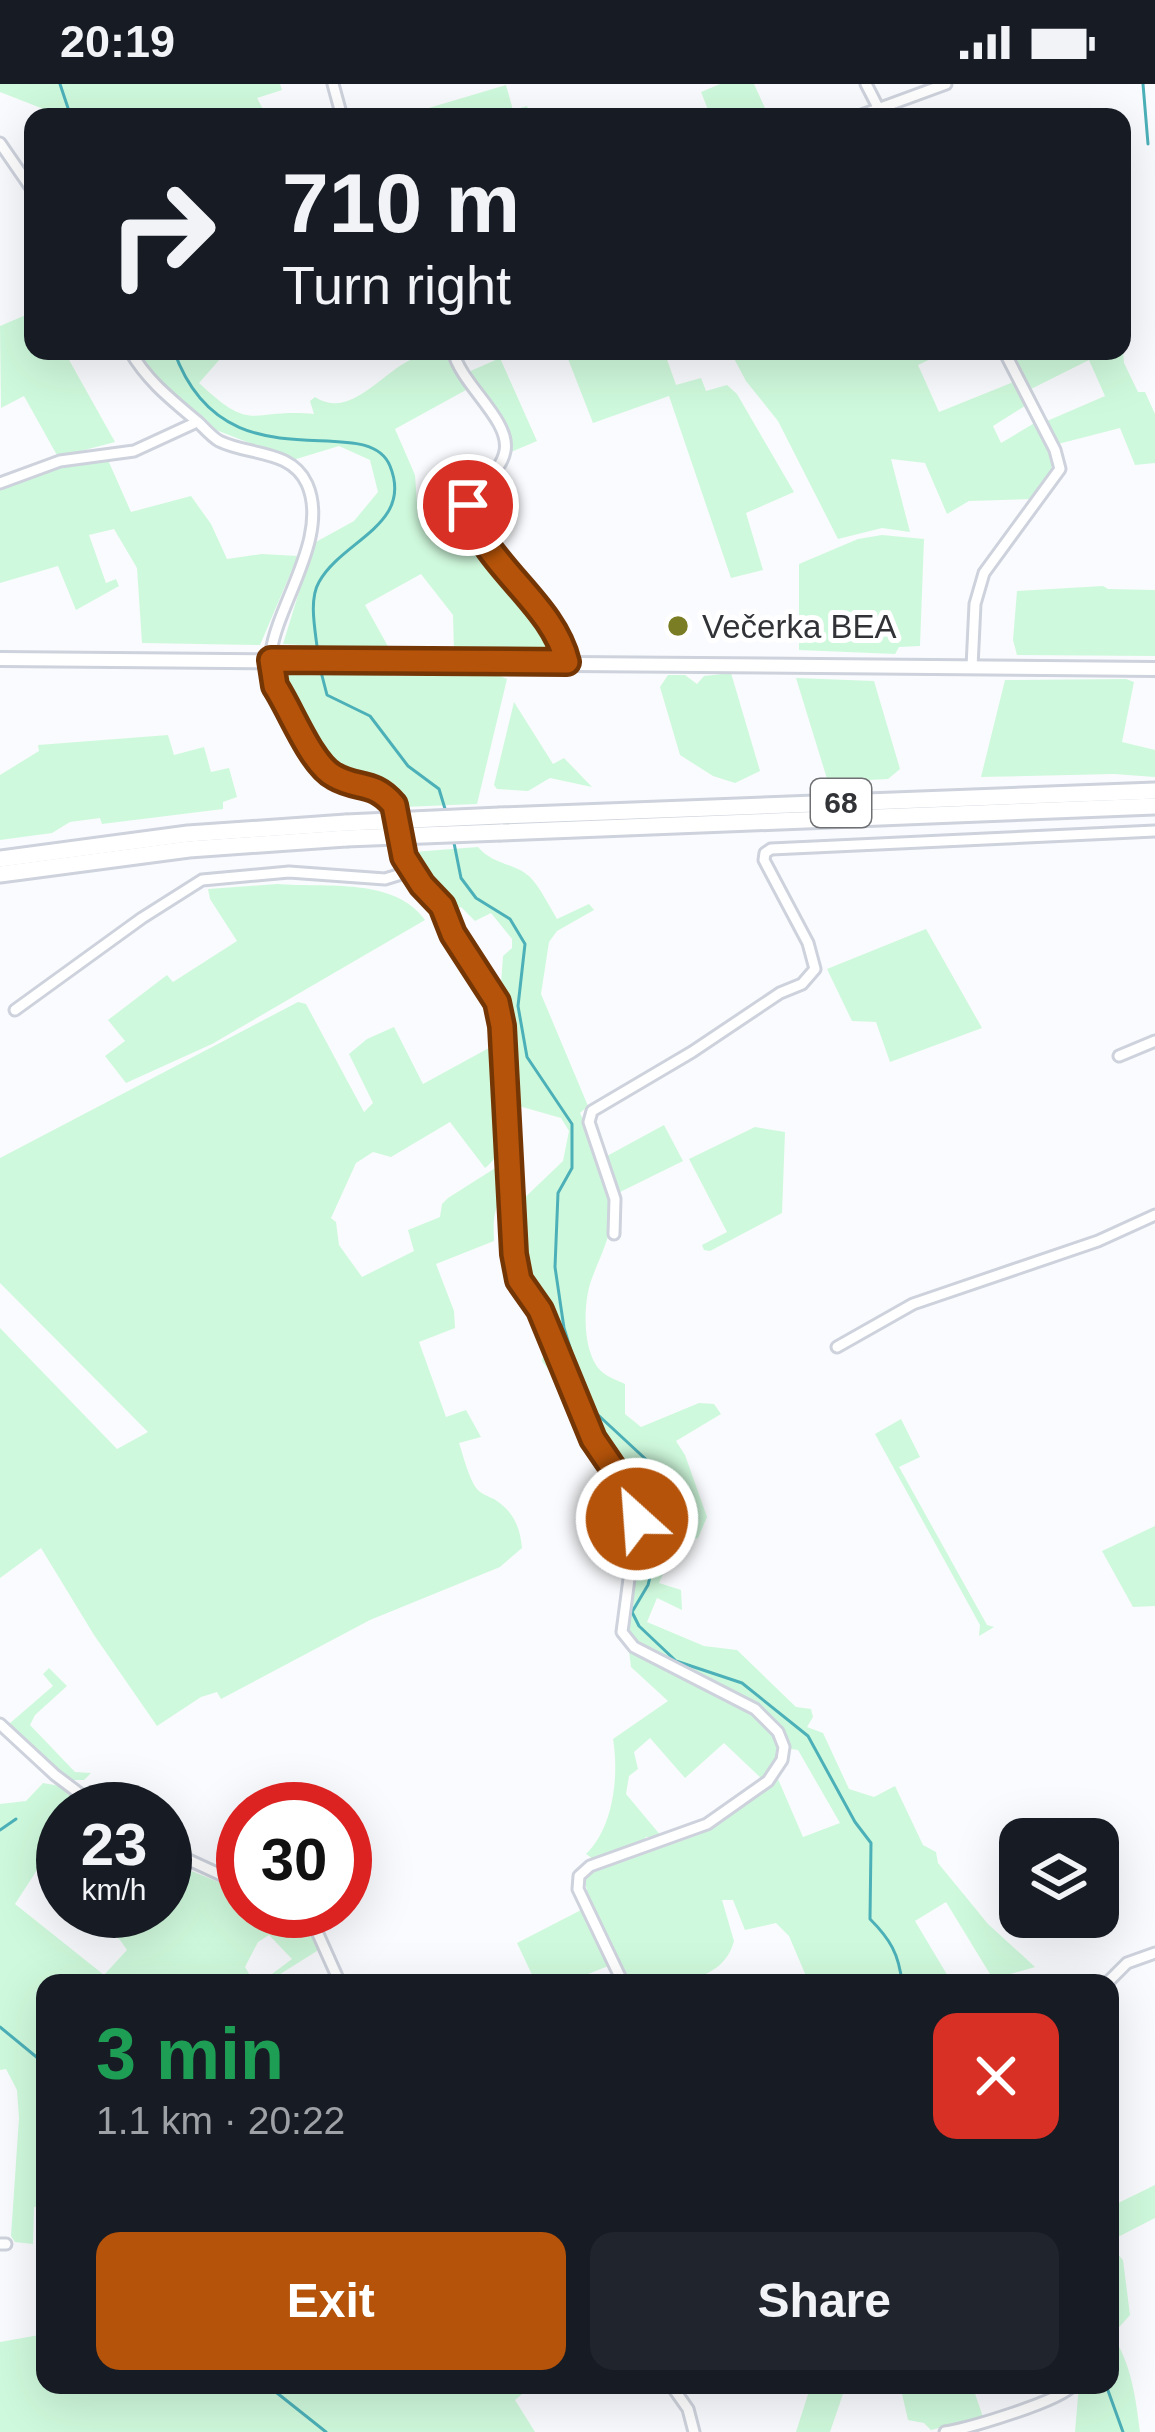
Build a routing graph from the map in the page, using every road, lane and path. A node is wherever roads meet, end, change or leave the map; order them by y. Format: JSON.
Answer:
{"nodes":[{"id":1,"x":946,"y":84,"type":"edge"},
{"id":2,"x":892,"y":108,"type":"edge"},
{"id":3,"x":0,"y":143,"type":"edge"},
{"id":4,"x":24,"y":178,"type":"edge"},
{"id":5,"x":135,"y":360,"type":"edge"},
{"id":6,"x":456,"y":360,"type":"edge"},
{"id":7,"x":1009,"y":360,"type":"edge"},
{"id":8,"x":197,"y":422,"type":"junction"},
{"id":9,"x":0,"y":483,"type":"edge"},
{"id":10,"x":0,"y":659,"type":"edge"},
{"id":11,"x":271,"y":660,"type":"junction"},
{"id":12,"x":567,"y":662,"type":"junction"},
{"id":13,"x":972,"y":667,"type":"junction"},
{"id":14,"x":1155,"y":669,"type":"edge"},
{"id":15,"x":1155,"y":791,"type":"edge"},
{"id":16,"x":1155,"y":806,"type":"edge"},
{"id":17,"x":500,"y":824,"type":"junction"},
{"id":18,"x":346,"y":831,"type":"junction"},
{"id":19,"x":1155,"y":831,"type":"edge"},
{"id":20,"x":0,"y":859,"type":"edge"},
{"id":21,"x":411,"y":871,"type":"junction"},
{"id":22,"x":0,"y":874,"type":"edge"},
{"id":23,"x":15,"y":1010,"type":"dead end"},
{"id":24,"x":1155,"y":1041,"type":"edge"},
{"id":25,"x":1119,"y":1056,"type":"dead end"},
{"id":26,"x":1155,"y":1215,"type":"edge"},
{"id":27,"x":614,"y":1234,"type":"dead end"},
{"id":28,"x":838,"y":1347,"type":"dead end"},
{"id":29,"x":0,"y":1724,"type":"edge"},
{"id":30,"x":64,"y":1782,"type":"edge"},
{"id":31,"x":320,"y":1938,"type":"edge"},
{"id":32,"x":1155,"y":1953,"type":"edge"},
{"id":33,"x":336,"y":1974,"type":"edge"},
{"id":34,"x":619,"y":1974,"type":"edge"},
{"id":35,"x":1116,"y":1974,"type":"edge"},
{"id":36,"x":677,"y":2394,"type":"edge"},
{"id":37,"x":1066,"y":2394,"type":"edge"},
{"id":38,"x":694,"y":2432,"type":"edge"},
{"id":39,"x":945,"y":2432,"type":"edge"}],
"edges":[{"from":1,"to":2,"type":"street"},
{"from":3,"to":4,"type":"street"},
{"from":5,"to":8,"type":"street"},
{"from":6,"to":12,"type":"street"},
{"from":7,"to":13,"type":"street"},
{"from":8,"to":9,"type":"street"},
{"from":8,"to":11,"type":"street"},
{"from":10,"to":11,"type":"main road"},
{"from":11,"to":12,"type":"main road"},
{"from":11,"to":21,"type":"street"},
{"from":12,"to":13,"type":"main road"},
{"from":13,"to":14,"type":"main road"},
{"from":15,"to":17,"type":"highway","number":"68"},
{"from":16,"to":17,"type":"highway","number":"68"},
{"from":17,"to":18,"type":"highway","number":"68","bridge":true},
{"from":18,"to":20,"type":"highway","number":"68"},
{"from":18,"to":22,"type":"highway","number":"68"},
{"from":19,"to":27,"type":"street"},
{"from":21,"to":23,"type":"street"},
{"from":21,"to":34,"type":"street"},
{"from":24,"to":25,"type":"street"},
{"from":26,"to":28,"type":"street"},
{"from":29,"to":30,"type":"street"},
{"from":31,"to":33,"type":"street"},
{"from":32,"to":35,"type":"street"},
{"from":36,"to":38,"type":"street"},
{"from":37,"to":39,"type":"street"}]}
